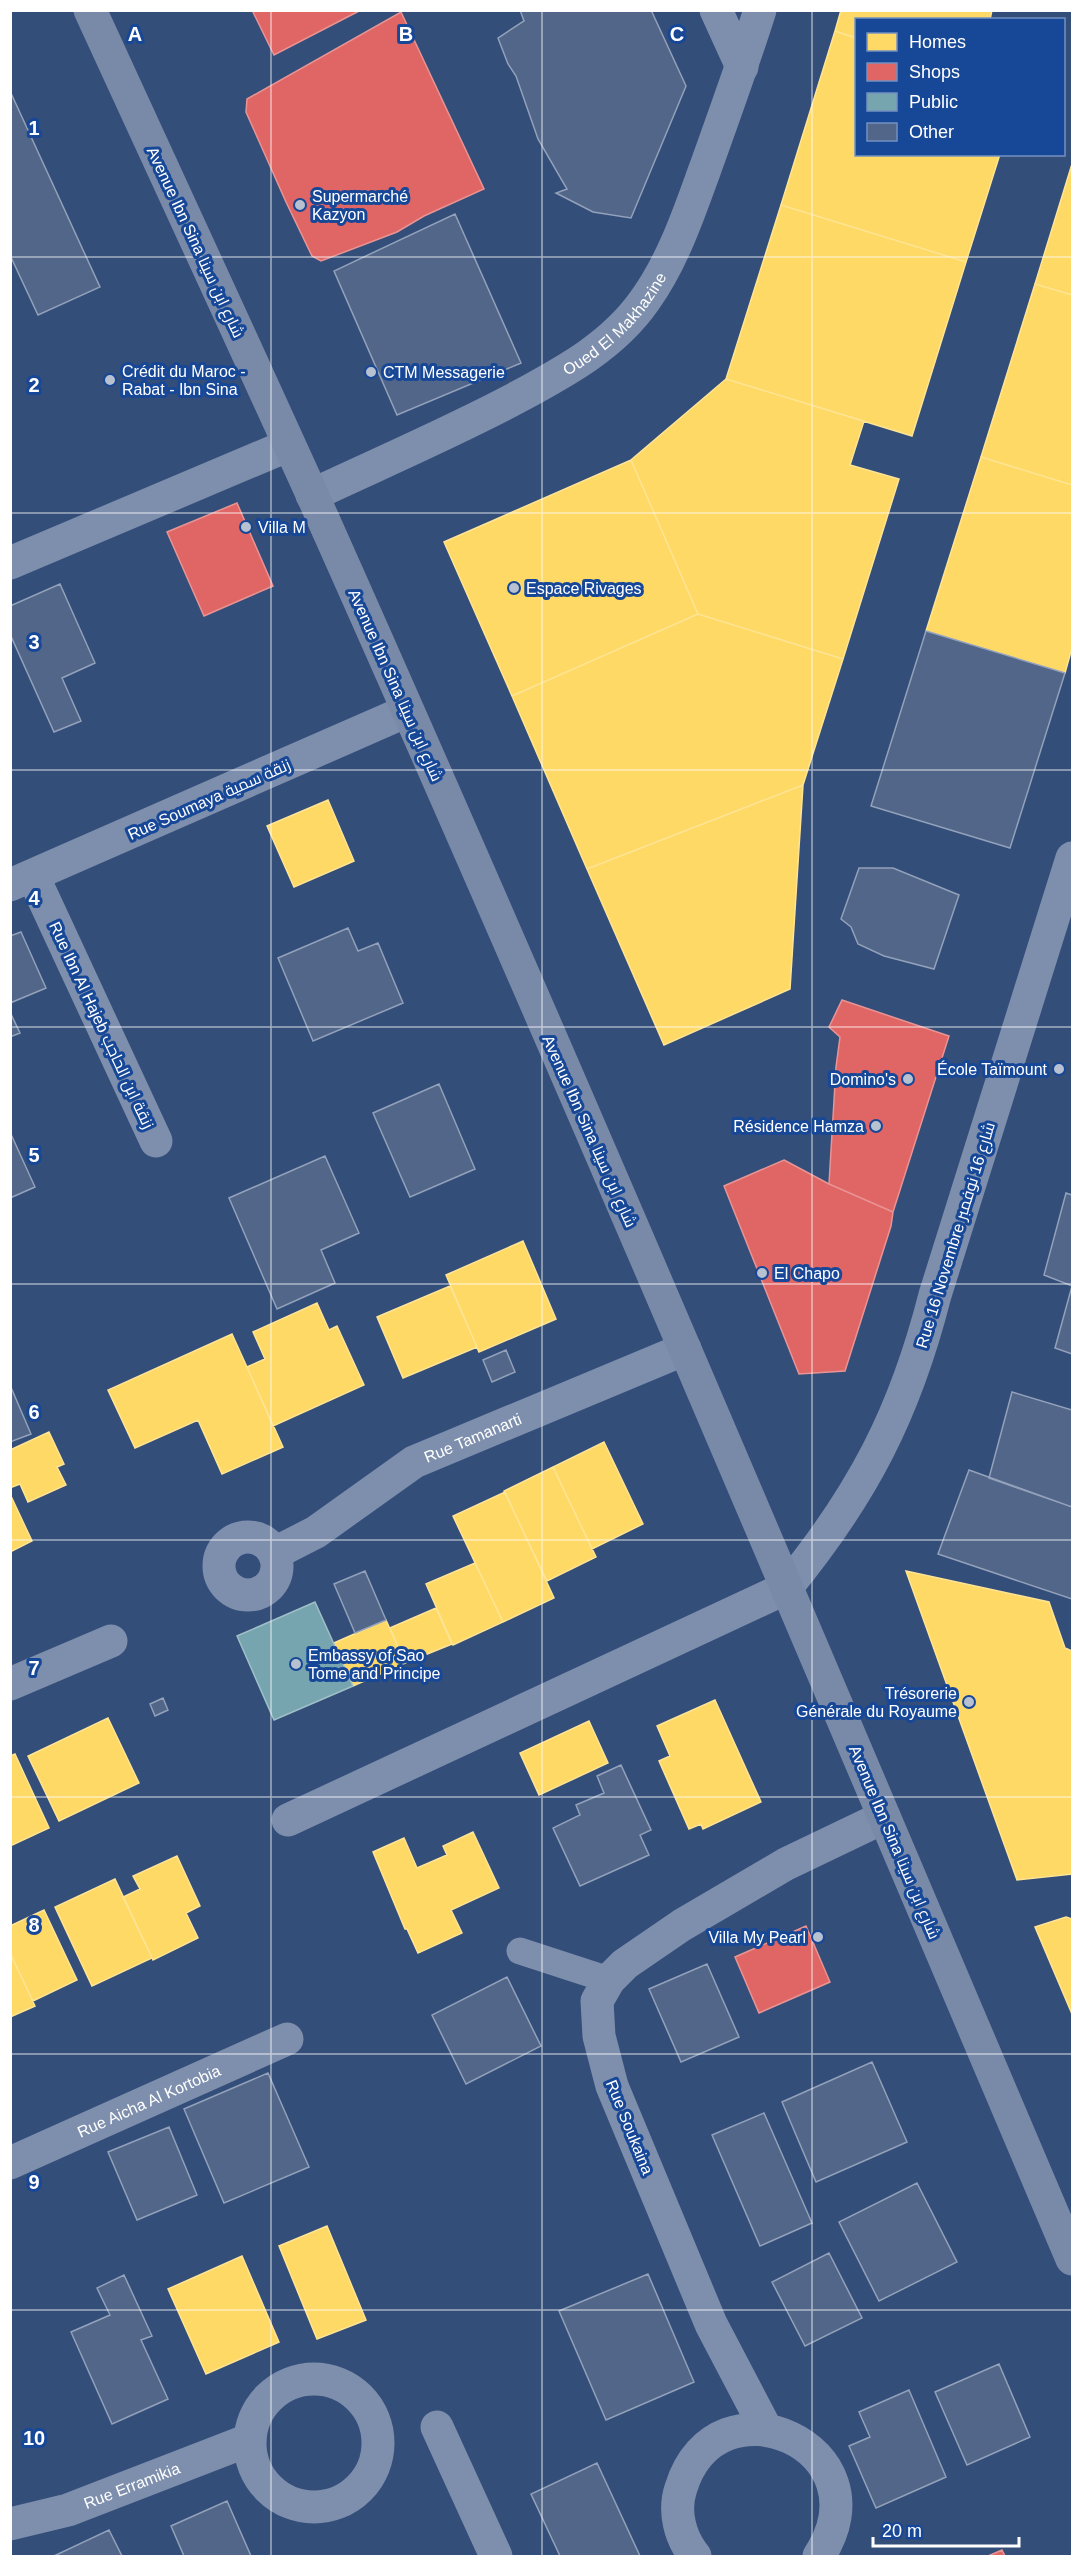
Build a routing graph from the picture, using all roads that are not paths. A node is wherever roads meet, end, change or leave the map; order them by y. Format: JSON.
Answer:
{"nodes":[{"id":1,"x":90,"y":10,"type":"edge"},
{"id":2,"x":716,"y":10,"type":"edge"},
{"id":3,"x":760,"y":10,"type":"edge"},
{"id":4,"x":742,"y":67,"type":"junction"},
{"id":5,"x":289,"y":445,"type":"junction"},
{"id":6,"x":312,"y":495,"type":"junction"},
{"id":7,"x":10,"y":563,"type":"edge"},
{"id":8,"x":407,"y":711,"type":"junction"},
{"id":9,"x":1072,"y":858,"type":"edge"},
{"id":10,"x":22,"y":881,"type":"edge"},
{"id":11,"x":156,"y":1140,"type":"dead end"},
{"id":12,"x":685,"y":1349,"type":"junction"},
{"id":13,"x":275,"y":1553,"type":"dead end"},
{"id":14,"x":786,"y":1588,"type":"junction"},
{"id":15,"x":111,"y":1641,"type":"dead end"},
{"id":16,"x":10,"y":1684,"type":"edge"},
{"id":17,"x":884,"y":1816,"type":"junction"},
{"id":18,"x":288,"y":1820,"type":"dead end"},
{"id":19,"x":520,"y":1951,"type":"dead end"},
{"id":20,"x":609,"y":1980,"type":"junction"},
{"id":21,"x":287,"y":2039,"type":"dead end"},
{"id":22,"x":10,"y":2163,"type":"edge"},
{"id":23,"x":1072,"y":2259,"type":"edge"},
{"id":24,"x":437,"y":2427,"type":"dead end"},
{"id":25,"x":766,"y":2429,"type":"junction"},
{"id":26,"x":249,"y":2440,"type":"dead end"},
{"id":27,"x":10,"y":2524,"type":"edge"},
{"id":28,"x":496,"y":2556,"type":"edge"},
{"id":29,"x":695,"y":2556,"type":"edge"},
{"id":30,"x":819,"y":2556,"type":"edge"}],
"edges":[{"from":1,"to":5,"type":"main road","name":"Avenue Ibn Sina شارع ابن سينا"},
{"from":2,"to":4,"type":"street"},
{"from":3,"to":4,"type":"street","name":"Oued El Makhazine"},
{"from":4,"to":6,"type":"street","name":"Oued El Makhazine"},
{"from":5,"to":6,"type":"main road","name":"Avenue Ibn Sina شارع ابن سينا"},
{"from":5,"to":7,"type":"street"},
{"from":6,"to":8,"type":"main road","name":"Avenue Ibn Sina شارع ابن سينا"},
{"from":8,"to":10,"type":"street","name":"Rue Soumaya زنقة سمية"},
{"from":8,"to":12,"type":"main road","name":"Avenue Ibn Sina شارع ابن سينا"},
{"from":9,"to":14,"type":"street","name":"Rue 16 Novembre شارع 16 نوفمبر"},
{"from":10,"to":11,"type":"street","name":"Rue Ibn Al Hajeb زنقة ابن الحاجب"},
{"from":12,"to":13,"type":"street","name":"Rue Tamanarti"},
{"from":12,"to":14,"type":"main road","name":"Avenue Ibn Sina شارع ابن سينا"},
{"from":14,"to":17,"type":"main road","name":"Avenue Ibn Sina شارع ابن سينا"},
{"from":14,"to":18,"type":"street"},
{"from":15,"to":16,"type":"street"},
{"from":17,"to":20,"type":"street","name":"Rue Soukaina"},
{"from":17,"to":23,"type":"main road","name":"Avenue Ibn Sina شارع ابن سينا"},
{"from":19,"to":20,"type":"lane"},
{"from":20,"to":25,"type":"street","name":"Rue Soukaina"},
{"from":21,"to":22,"type":"street","name":"Rue Aicha Al Kortobia"},
{"from":24,"to":28,"type":"street"},
{"from":25,"to":29,"type":"street"},
{"from":25,"to":30,"type":"street"},
{"from":26,"to":27,"type":"street","name":"Rue Erramikia"}]}
